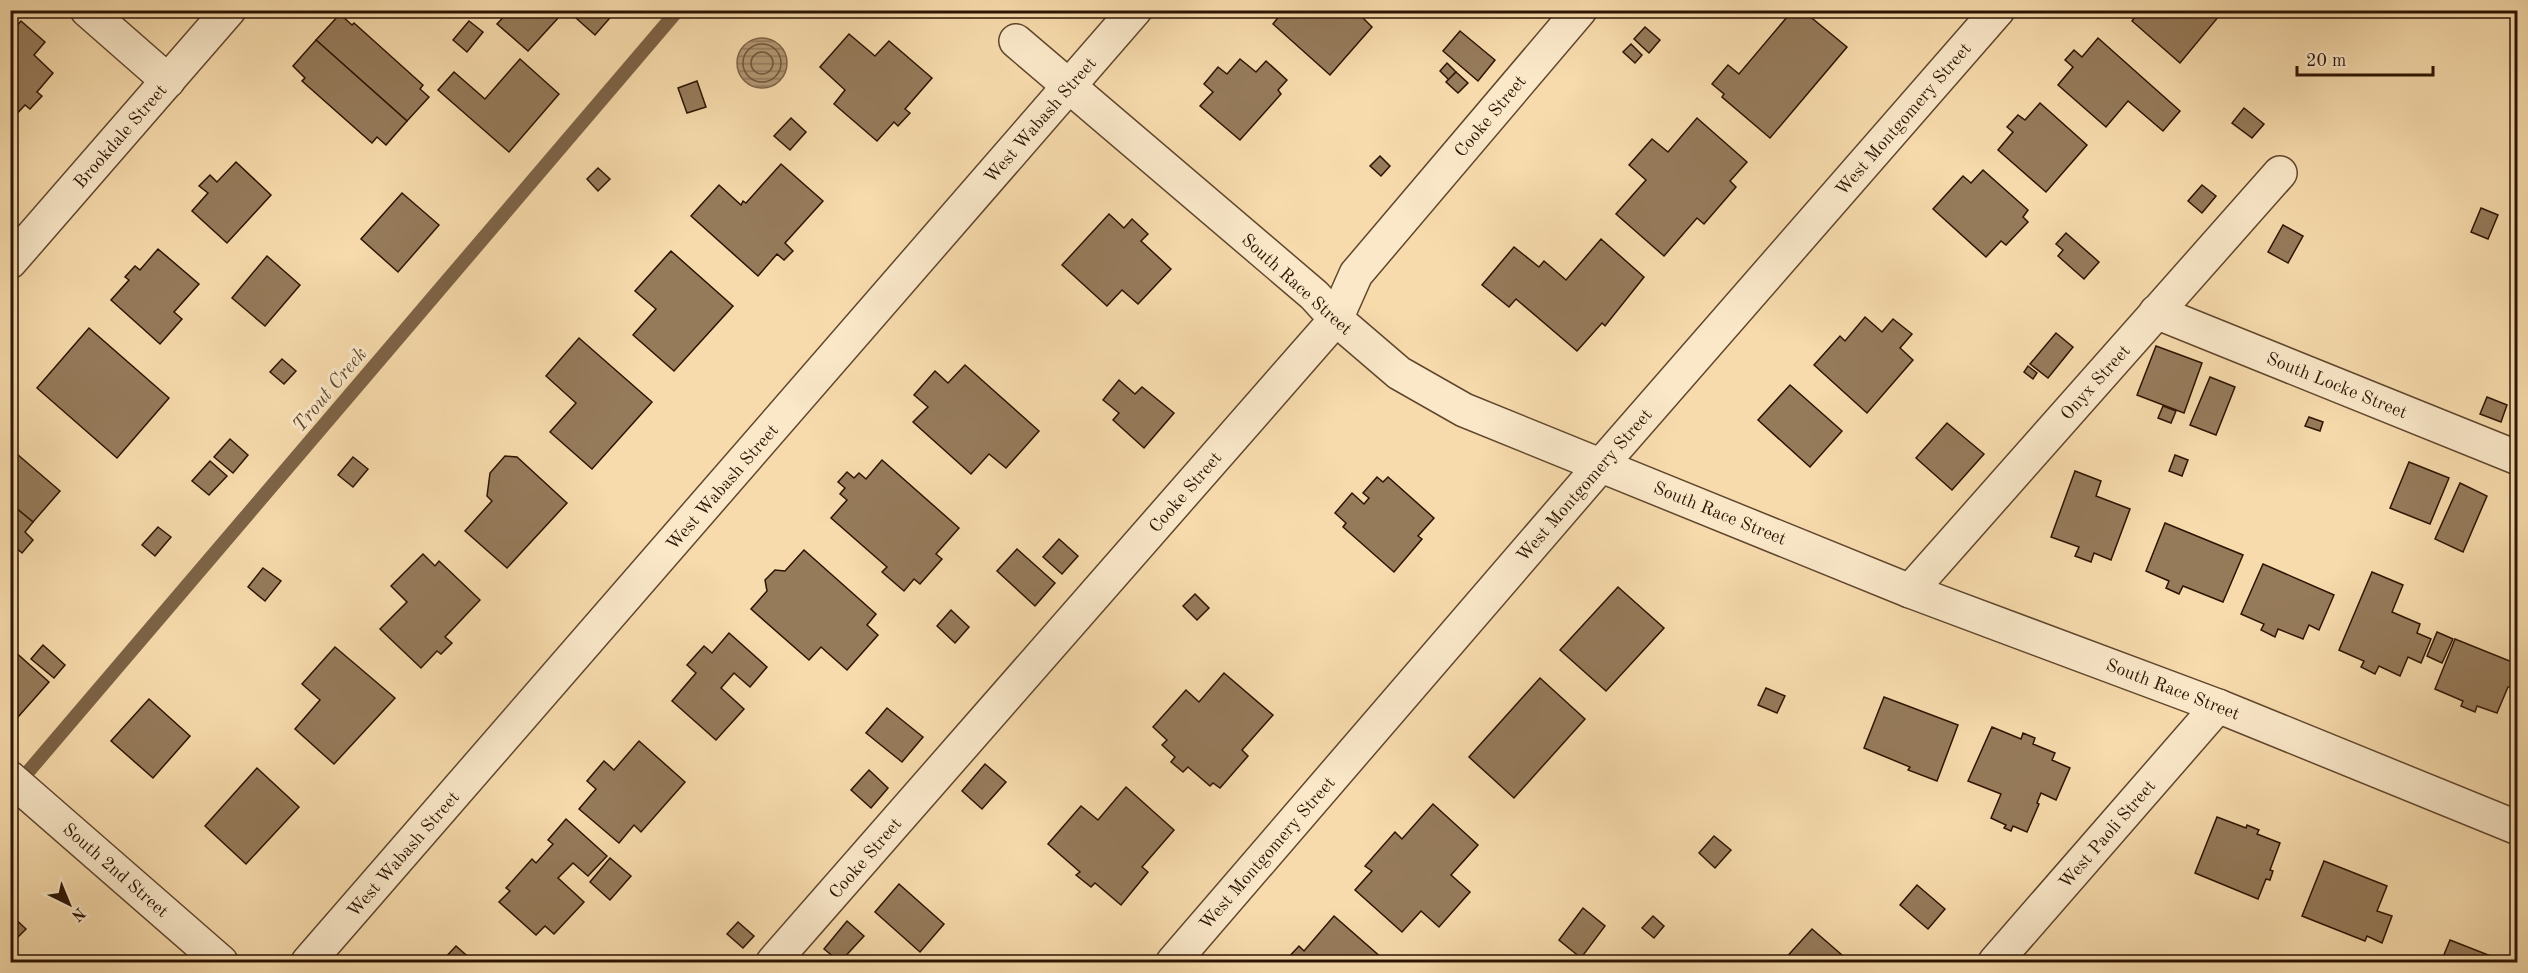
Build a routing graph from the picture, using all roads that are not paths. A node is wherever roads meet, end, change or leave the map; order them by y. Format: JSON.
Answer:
{"nodes":[{"id":1,"x":87,"y":10,"type":"edge"},
{"id":2,"x":229,"y":10,"type":"edge"},
{"id":3,"x":1134,"y":10,"type":"edge"},
{"id":4,"x":1580,"y":10,"type":"edge"},
{"id":5,"x":1998,"y":10,"type":"edge"},
{"id":6,"x":1016,"y":41,"type":"dead end"},
{"id":7,"x":168,"y":81,"type":"junction"},
{"id":8,"x":1069,"y":87,"type":"junction"},
{"id":9,"x":2280,"y":173,"type":"dead end"},
{"id":10,"x":10,"y":262,"type":"edge"},
{"id":11,"x":2156,"y":312,"type":"junction"},
{"id":12,"x":1336,"y":319,"type":"junction"},
{"id":13,"x":2517,"y":458,"type":"edge"},
{"id":14,"x":1601,"y":465,"type":"junction"},
{"id":15,"x":1910,"y":591,"type":"junction"},
{"id":16,"x":2218,"y":706,"type":"junction"},
{"id":17,"x":10,"y":777,"type":"edge"},
{"id":18,"x":2517,"y":828,"type":"edge"},
{"id":19,"x":221,"y":963,"type":"edge"},
{"id":20,"x":308,"y":963,"type":"edge"},
{"id":21,"x":773,"y":963,"type":"edge"},
{"id":22,"x":1173,"y":963,"type":"edge"},
{"id":23,"x":1995,"y":963,"type":"edge"}],
"edges":[{"from":1,"to":7,"type":"street"},
{"from":2,"to":7,"type":"street","name":"Brookdale Street"},
{"from":3,"to":8,"type":"street","name":"West Wabash Street"},
{"from":4,"to":12,"type":"street","name":"Cooke Street"},
{"from":5,"to":14,"type":"street","name":"West Montgomery Street"},
{"from":6,"to":8,"type":"street","name":"South Race Street"},
{"from":7,"to":10,"type":"street","name":"Brookdale Street"},
{"from":8,"to":12,"type":"street","name":"South Race Street"},
{"from":8,"to":20,"type":"street","name":"West Wabash Street"},
{"from":9,"to":11,"type":"street","name":"Onyx Street"},
{"from":11,"to":13,"type":"street","name":"South Locke Street"},
{"from":11,"to":15,"type":"street","name":"Onyx Street"},
{"from":12,"to":14,"type":"street","name":"South Race Street"},
{"from":12,"to":21,"type":"street","name":"Cooke Street"},
{"from":14,"to":15,"type":"street","name":"South Race Street"},
{"from":14,"to":22,"type":"street","name":"West Montgomery Street"},
{"from":15,"to":16,"type":"street","name":"South Race Street"},
{"from":16,"to":18,"type":"street","name":"South Race Street"},
{"from":16,"to":23,"type":"street","name":"West Paoli Street"},
{"from":17,"to":19,"type":"street","name":"South 2nd Street"}]}
